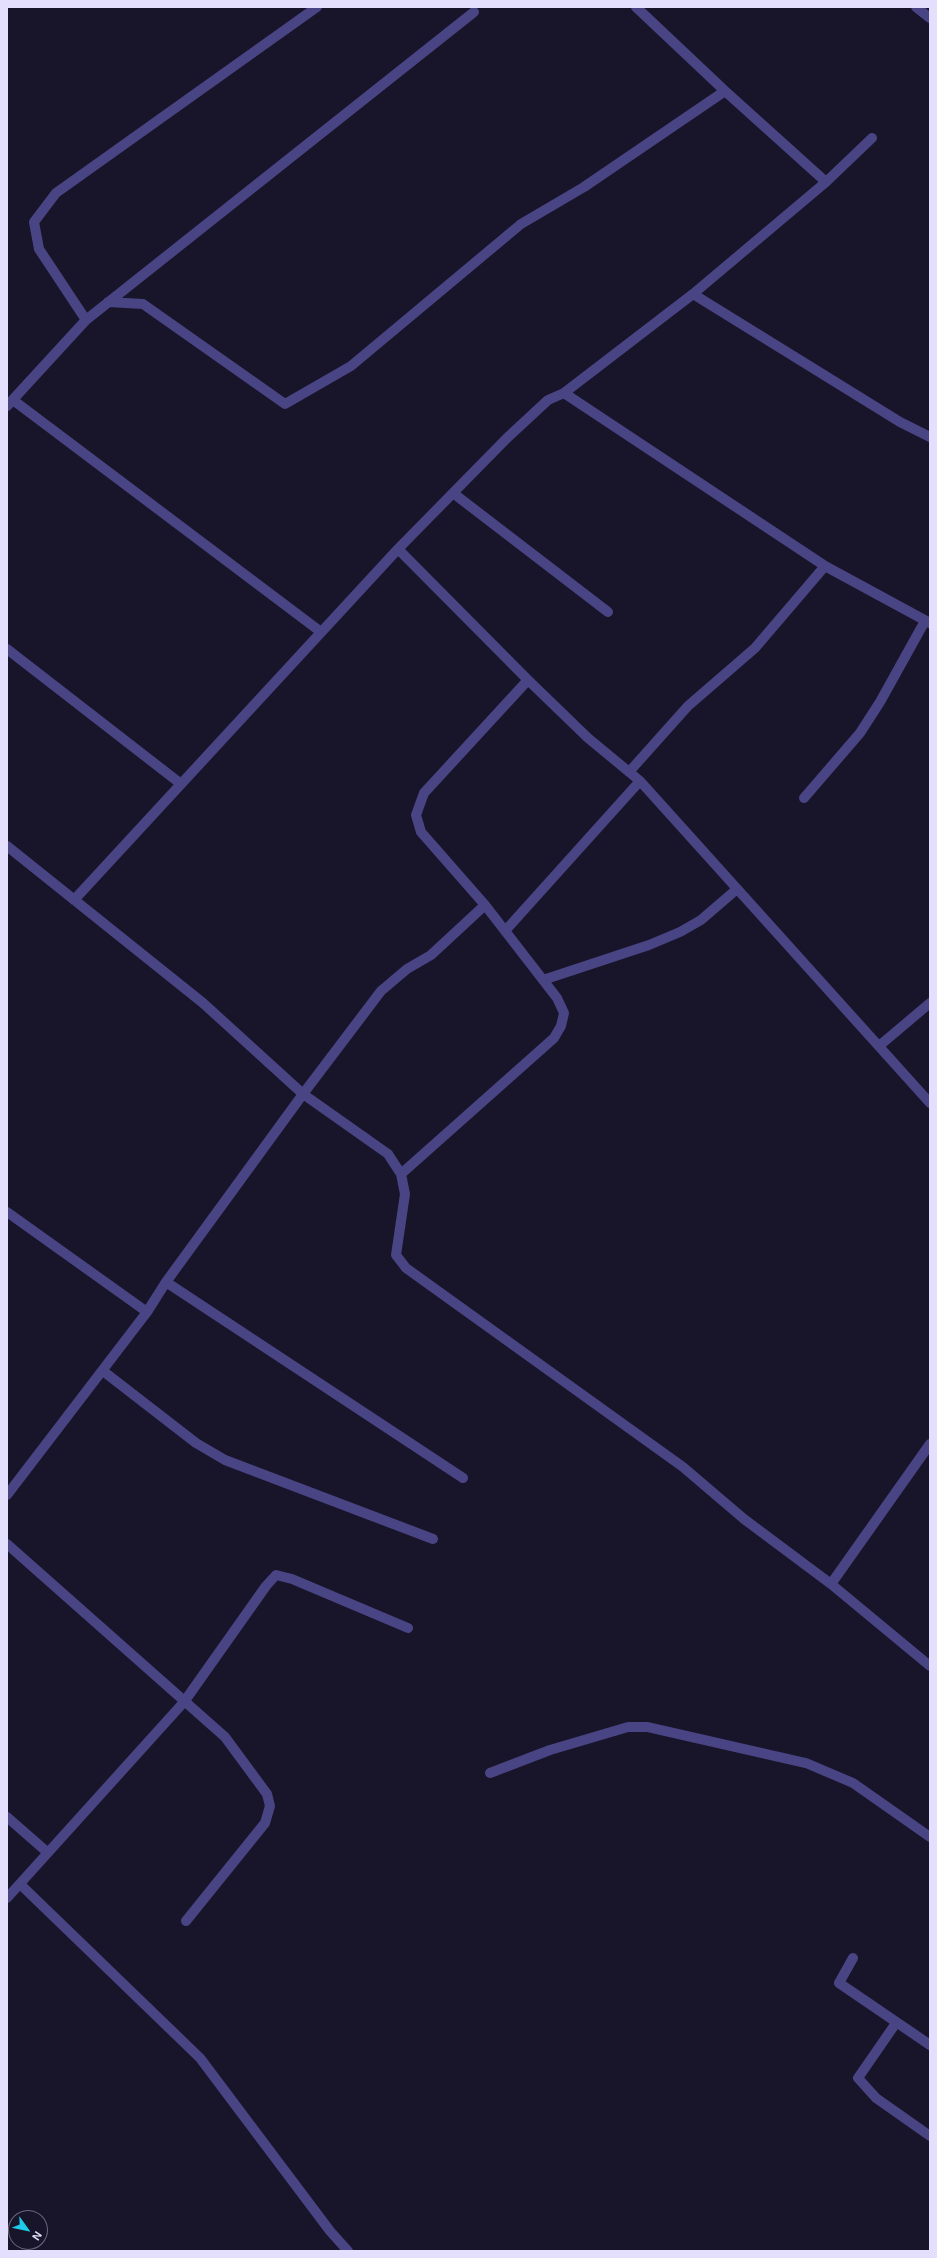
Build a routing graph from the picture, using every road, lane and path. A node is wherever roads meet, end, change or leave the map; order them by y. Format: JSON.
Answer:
{"nodes":[{"id":1,"x":317,"y":7,"type":"edge"},
{"id":2,"x":636,"y":7,"type":"edge"},
{"id":3,"x":916,"y":7,"type":"edge"},
{"id":4,"x":474,"y":12,"type":"dead end"},
{"id":5,"x":930,"y":18,"type":"edge"},
{"id":6,"x":725,"y":91,"type":"junction"},
{"id":7,"x":872,"y":138,"type":"dead end"},
{"id":8,"x":826,"y":182,"type":"junction"},
{"id":9,"x":693,"y":294,"type":"junction"},
{"id":10,"x":108,"y":302,"type":"junction"},
{"id":11,"x":86,"y":320,"type":"junction"},
{"id":12,"x":564,"y":393,"type":"junction"},
{"id":13,"x":10,"y":403,"type":"edge"},
{"id":14,"x":930,"y":437,"type":"edge"},
{"id":15,"x":453,"y":493,"type":"junction"},
{"id":16,"x":398,"y":549,"type":"junction"},
{"id":17,"x":825,"y":566,"type":"junction"},
{"id":18,"x":608,"y":612,"type":"dead end"},
{"id":19,"x":927,"y":622,"type":"edge"},
{"id":20,"x":321,"y":632,"type":"junction"},
{"id":21,"x":7,"y":649,"type":"edge"},
{"id":22,"x":528,"y":680,"type":"junction"},
{"id":23,"x":629,"y":772,"type":"junction"},
{"id":24,"x":640,"y":781,"type":"junction"},
{"id":25,"x":181,"y":784,"type":"junction"},
{"id":26,"x":804,"y":798,"type":"dead end"},
{"id":27,"x":7,"y":846,"type":"edge"},
{"id":28,"x":737,"y":889,"type":"junction"},
{"id":29,"x":74,"y":900,"type":"junction"},
{"id":30,"x":485,"y":905,"type":"junction"},
{"id":31,"x":505,"y":931,"type":"junction"},
{"id":32,"x":542,"y":980,"type":"junction"},
{"id":33,"x":930,"y":1003,"type":"edge"},
{"id":34,"x":879,"y":1046,"type":"junction"},
{"id":35,"x":303,"y":1094,"type":"junction"},
{"id":36,"x":930,"y":1103,"type":"edge"},
{"id":37,"x":401,"y":1174,"type":"junction"},
{"id":38,"x":7,"y":1212,"type":"edge"},
{"id":39,"x":166,"y":1282,"type":"junction"},
{"id":40,"x":147,"y":1312,"type":"junction"},
{"id":41,"x":103,"y":1371,"type":"junction"},
{"id":42,"x":930,"y":1444,"type":"edge"},
{"id":43,"x":463,"y":1478,"type":"dead end"},
{"id":44,"x":7,"y":1495,"type":"edge"},
{"id":45,"x":433,"y":1539,"type":"dead end"},
{"id":46,"x":7,"y":1544,"type":"edge"},
{"id":47,"x":831,"y":1584,"type":"junction"},
{"id":48,"x":408,"y":1628,"type":"dead end"},
{"id":49,"x":930,"y":1666,"type":"edge"},
{"id":50,"x":184,"y":1702,"type":"junction"},
{"id":51,"x":490,"y":1773,"type":"dead end"},
{"id":52,"x":7,"y":1817,"type":"edge"},
{"id":53,"x":930,"y":1837,"type":"edge"},
{"id":54,"x":47,"y":1852,"type":"junction"},
{"id":55,"x":20,"y":1885,"type":"junction"},
{"id":56,"x":7,"y":1898,"type":"edge"},
{"id":57,"x":186,"y":1920,"type":"dead end"},
{"id":58,"x":853,"y":1958,"type":"dead end"},
{"id":59,"x":896,"y":2023,"type":"junction"},
{"id":60,"x":930,"y":2045,"type":"edge"},
{"id":61,"x":930,"y":2136,"type":"edge"},
{"id":62,"x":348,"y":2251,"type":"edge"}],
"edges":[{"from":1,"to":11,"type":"street"},
{"from":2,"to":6,"type":"street"},
{"from":3,"to":5,"type":"street"},
{"from":4,"to":10,"type":"street"},
{"from":6,"to":8,"type":"street"},
{"from":6,"to":10,"type":"street"},
{"from":7,"to":8,"type":"street"},
{"from":8,"to":9,"type":"street"},
{"from":9,"to":12,"type":"street"},
{"from":9,"to":14,"type":"street"},
{"from":10,"to":11,"type":"street"},
{"from":11,"to":13,"type":"street"},
{"from":12,"to":15,"type":"street"},
{"from":12,"to":17,"type":"street"},
{"from":13,"to":20,"type":"street"},
{"from":15,"to":16,"type":"street"},
{"from":15,"to":18,"type":"street"},
{"from":16,"to":20,"type":"street"},
{"from":16,"to":22,"type":"street"},
{"from":17,"to":19,"type":"street"},
{"from":17,"to":23,"type":"street"},
{"from":19,"to":26,"type":"street"},
{"from":20,"to":25,"type":"street"},
{"from":21,"to":25,"type":"street"},
{"from":22,"to":23,"type":"street"},
{"from":22,"to":30,"type":"street"},
{"from":23,"to":24,"type":"street"},
{"from":24,"to":28,"type":"street"},
{"from":24,"to":31,"type":"street"},
{"from":25,"to":29,"type":"street"},
{"from":27,"to":29,"type":"street"},
{"from":28,"to":32,"type":"street"},
{"from":28,"to":34,"type":"street"},
{"from":29,"to":35,"type":"street"},
{"from":30,"to":31,"type":"street"},
{"from":30,"to":35,"type":"street"},
{"from":31,"to":32,"type":"street"},
{"from":32,"to":37,"type":"street"},
{"from":33,"to":34,"type":"street"},
{"from":34,"to":36,"type":"street"},
{"from":35,"to":37,"type":"street"},
{"from":35,"to":39,"type":"street"},
{"from":37,"to":47,"type":"street"},
{"from":38,"to":40,"type":"street"},
{"from":39,"to":40,"type":"street"},
{"from":39,"to":43,"type":"street"},
{"from":40,"to":41,"type":"street"},
{"from":41,"to":44,"type":"street"},
{"from":41,"to":45,"type":"street"},
{"from":42,"to":47,"type":"street"},
{"from":46,"to":50,"type":"street"},
{"from":47,"to":49,"type":"street"},
{"from":48,"to":50,"type":"street"},
{"from":50,"to":54,"type":"street"},
{"from":50,"to":57,"type":"street"},
{"from":51,"to":53,"type":"street"},
{"from":52,"to":54,"type":"street"},
{"from":54,"to":55,"type":"street"},
{"from":55,"to":56,"type":"street"},
{"from":55,"to":62,"type":"street"},
{"from":58,"to":59,"type":"street"},
{"from":59,"to":60,"type":"street"},
{"from":59,"to":61,"type":"street"}]}
